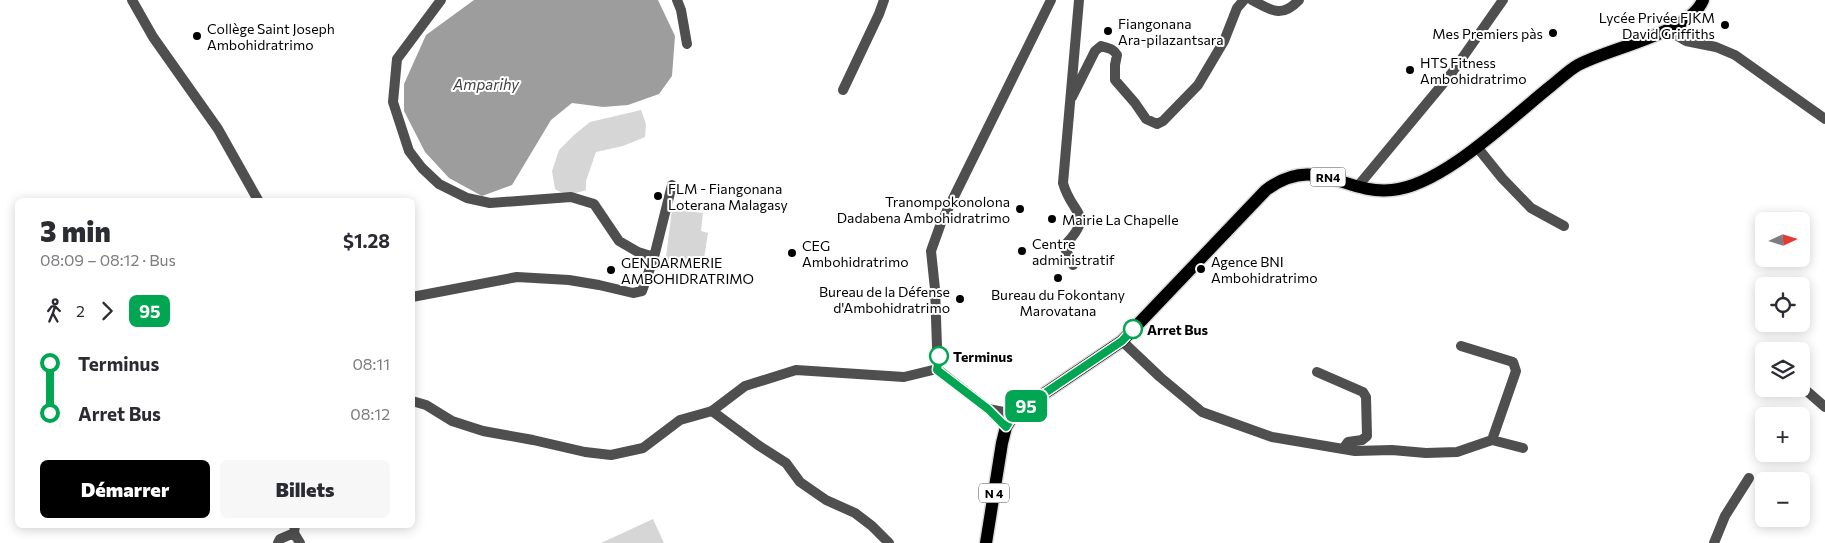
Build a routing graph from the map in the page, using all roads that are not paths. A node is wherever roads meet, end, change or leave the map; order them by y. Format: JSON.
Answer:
{"nodes":[{"id":1,"x":132,"y":0,"type":"edge"},
{"id":2,"x":441,"y":0,"type":"edge"},
{"id":3,"x":677,"y":0,"type":"edge"},
{"id":4,"x":884,"y":0,"type":"edge"},
{"id":5,"x":1051,"y":0,"type":"edge"},
{"id":6,"x":1079,"y":0,"type":"edge"},
{"id":7,"x":1244,"y":0,"type":"edge"},
{"id":8,"x":1252,"y":0,"type":"edge"},
{"id":9,"x":1298,"y":0,"type":"edge"},
{"id":10,"x":1503,"y":0,"type":"edge"},
{"id":11,"x":1699,"y":1,"type":"edge"},
{"id":12,"x":1667,"y":30,"type":"junction"},
{"id":13,"x":687,"y":44,"type":"dead end"},
{"id":14,"x":844,"y":90,"type":"dead end"},
{"id":15,"x":1072,"y":97,"type":"junction"},
{"id":16,"x":1825,"y":119,"type":"edge"},
{"id":17,"x":1477,"y":147,"type":"junction"},
{"id":18,"x":672,"y":185,"type":"dead end"},
{"id":19,"x":1358,"y":186,"type":"junction"},
{"id":20,"x":257,"y":198,"type":"edge"},
{"id":21,"x":1564,"y":226,"type":"dead end"},
{"id":22,"x":654,"y":257,"type":"junction"},
{"id":23,"x":1073,"y":265,"type":"dead end"},
{"id":24,"x":415,"y":296,"type":"edge"},
{"id":25,"x":1122,"y":341,"type":"junction"},
{"id":26,"x":1461,"y":346,"type":"dead end"},
{"id":27,"x":937,"y":370,"type":"junction"},
{"id":28,"x":1317,"y":372,"type":"dead end"},
{"id":29,"x":1810,"y":394,"type":"edge"},
{"id":30,"x":415,"y":402,"type":"edge"},
{"id":31,"x":1825,"y":406,"type":"edge"},
{"id":32,"x":988,"y":409,"type":"junction"},
{"id":33,"x":712,"y":411,"type":"junction"},
{"id":34,"x":1014,"y":414,"type":"junction"},
{"id":35,"x":1006,"y":427,"type":"junction"},
{"id":36,"x":1492,"y":440,"type":"junction"},
{"id":37,"x":1002,"y":443,"type":"joint"},
{"id":38,"x":1523,"y":448,"type":"dead end"},
{"id":39,"x":1343,"y":449,"type":"junction"},
{"id":40,"x":1749,"y":478,"type":"dead end"},
{"id":41,"x":294,"y":529,"type":"edge"},
{"id":42,"x":278,"y":543,"type":"edge"},
{"id":43,"x":300,"y":543,"type":"edge"},
{"id":44,"x":889,"y":543,"type":"edge"},
{"id":45,"x":986,"y":543,"type":"edge"},
{"id":46,"x":1714,"y":543,"type":"edge"}],
"edges":[{"from":1,"to":20,"type":"street"},
{"from":2,"to":22,"type":"street"},
{"from":3,"to":13,"type":"street"},
{"from":4,"to":14,"type":"street"},
{"from":5,"to":27,"type":"street"},
{"from":6,"to":15,"type":"street"},
{"from":7,"to":15,"type":"street"},
{"from":8,"to":9,"type":"street"},
{"from":10,"to":19,"type":"street"},
{"from":11,"to":12,"type":"main road","number":"RN4"},
{"from":12,"to":16,"type":"street"},
{"from":12,"to":17,"type":"main road","number":"RN4"},
{"from":15,"to":23,"type":"street"},
{"from":17,"to":19,"type":"main road","number":"RN4"},
{"from":17,"to":21,"type":"street"},
{"from":18,"to":22,"type":"street"},
{"from":19,"to":25,"type":"main road","number":"RN4"},
{"from":22,"to":24,"type":"street"},
{"from":25,"to":34,"type":"main road","number":"RN4"},
{"from":25,"to":39,"type":"street"},
{"from":26,"to":36,"type":"street"},
{"from":27,"to":32,"type":"street"},
{"from":27,"to":33,"type":"street"},
{"from":28,"to":39,"type":"street"},
{"from":29,"to":31,"type":"street"},
{"from":30,"to":33,"type":"street"},
{"from":32,"to":34,"type":"street"},
{"from":32,"to":35,"type":"street"},
{"from":33,"to":44,"type":"street"},
{"from":34,"to":35,"type":"main road","number":"RN4"},
{"from":35,"to":37,"type":"main road","number":"RN4"},
{"from":36,"to":38,"type":"street"},
{"from":36,"to":39,"type":"street"},
{"from":37,"to":45,"type":"main road","number":"N 4"},
{"from":40,"to":46,"type":"street"},
{"from":41,"to":42,"type":"street"},
{"from":41,"to":43,"type":"street"}]}
